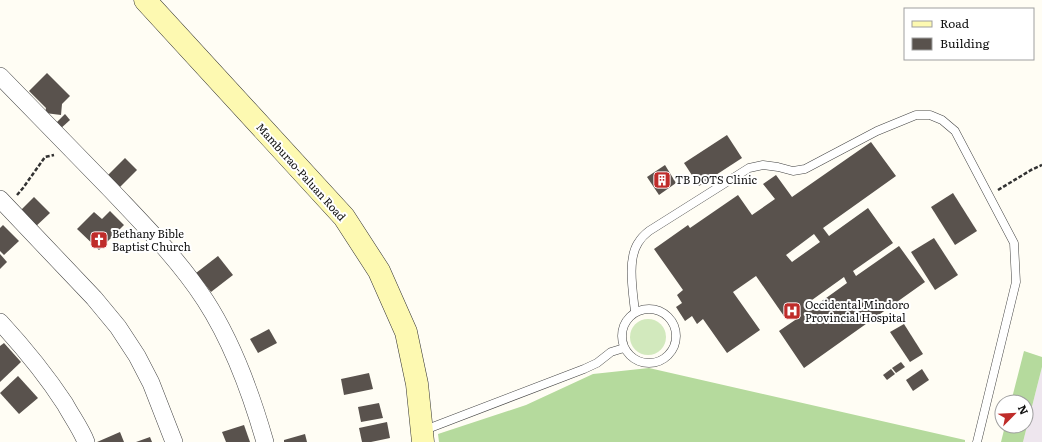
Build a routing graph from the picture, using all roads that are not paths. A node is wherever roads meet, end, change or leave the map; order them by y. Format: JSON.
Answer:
{"nodes":[{"id":1,"x":145,"y":0,"type":"edge"},
{"id":2,"x":0,"y":76,"type":"edge"},
{"id":3,"x":3,"y":202,"type":"edge"},
{"id":4,"x":635,"y":312,"type":"junction"},
{"id":5,"x":0,"y":322,"type":"edge"},
{"id":6,"x":624,"y":348,"type":"junction"},
{"id":7,"x":422,"y":437,"type":"edge"},
{"id":8,"x":86,"y":442,"type":"edge"},
{"id":9,"x":174,"y":442,"type":"edge"},
{"id":10,"x":265,"y":442,"type":"edge"},
{"id":11,"x":977,"y":442,"type":"edge"}],
"edges":[{"from":1,"to":7,"type":"main road","name":"Mamburao-Paluan Road"},
{"from":2,"to":10,"type":"street"},
{"from":3,"to":9,"type":"street"},
{"from":4,"to":6,"type":"lane"},
{"from":4,"to":6,"type":"lane"},
{"from":4,"to":11,"type":"lane"},
{"from":5,"to":8,"type":"street"},
{"from":6,"to":7,"type":"lane"}]}
